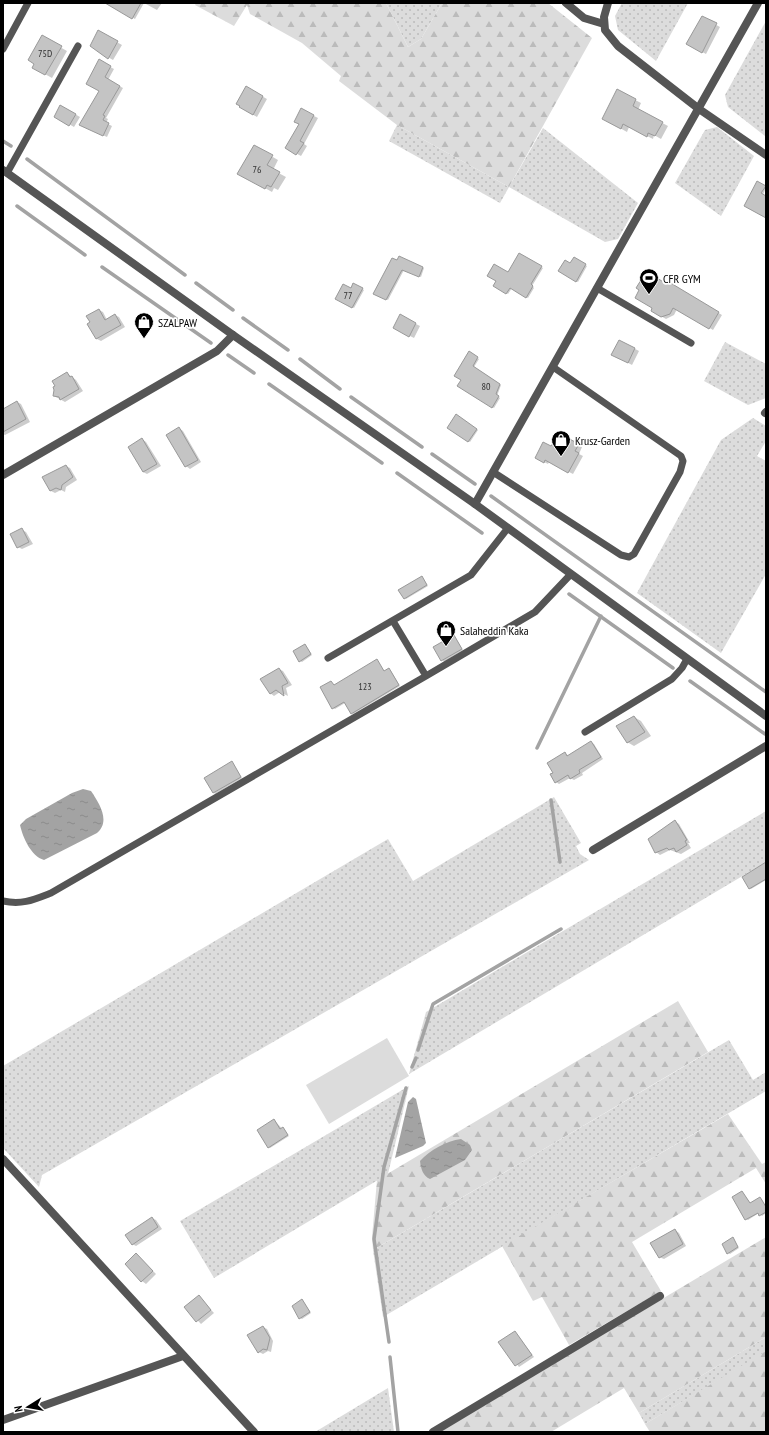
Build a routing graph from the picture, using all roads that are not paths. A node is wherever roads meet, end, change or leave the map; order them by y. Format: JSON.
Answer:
{"nodes":[{"id":1,"x":28,"y":3,"type":"edge"},
{"id":2,"x":566,"y":3,"type":"edge"},
{"id":3,"x":608,"y":3,"type":"edge"},
{"id":4,"x":758,"y":3,"type":"edge"},
{"id":5,"x":604,"y":24,"type":"junction"},
{"id":6,"x":78,"y":46,"type":"dead end"},
{"id":7,"x":3,"y":49,"type":"edge"},
{"id":8,"x":699,"y":109,"type":"junction"},
{"id":9,"x":766,"y":155,"type":"edge"},
{"id":10,"x":5,"y":172,"type":"edge"},
{"id":11,"x":598,"y":288,"type":"junction"},
{"id":12,"x":233,"y":335,"type":"junction"},
{"id":13,"x":691,"y":343,"type":"dead end"},
{"id":14,"x":553,"y":368,"type":"junction"},
{"id":15,"x":494,"y":472,"type":"junction"},
{"id":16,"x":3,"y":475,"type":"edge"},
{"id":17,"x":475,"y":504,"type":"junction"},
{"id":18,"x":508,"y":528,"type":"junction"},
{"id":19,"x":571,"y":574,"type":"junction"},
{"id":20,"x":393,"y":620,"type":"junction"},
{"id":21,"x":328,"y":658,"type":"dead end"},
{"id":22,"x":687,"y":659,"type":"junction"},
{"id":23,"x":426,"y":676,"type":"junction"},
{"id":24,"x":766,"y":716,"type":"edge"},
{"id":25,"x":585,"y":732,"type":"dead end"},
{"id":26,"x":766,"y":746,"type":"edge"},
{"id":27,"x":593,"y":850,"type":"dead end"},
{"id":28,"x":3,"y":901,"type":"edge"},
{"id":29,"x":3,"y":1159,"type":"edge"},
{"id":30,"x":660,"y":1296,"type":"dead end"},
{"id":31,"x":184,"y":1356,"type":"junction"},
{"id":32,"x":3,"y":1420,"type":"edge"},
{"id":33,"x":254,"y":1432,"type":"edge"},
{"id":34,"x":433,"y":1432,"type":"edge"}],
"edges":[{"from":1,"to":7,"type":"lane"},
{"from":2,"to":5,"type":"street"},
{"from":3,"to":5,"type":"street"},
{"from":4,"to":8,"type":"street"},
{"from":5,"to":8,"type":"street"},
{"from":6,"to":10,"type":"lane"},
{"from":8,"to":9,"type":"street"},
{"from":8,"to":11,"type":"street"},
{"from":10,"to":12,"type":"street"},
{"from":11,"to":13,"type":"lane"},
{"from":11,"to":14,"type":"street"},
{"from":12,"to":16,"type":"street"},
{"from":12,"to":17,"type":"street"},
{"from":14,"to":15,"type":"street"},
{"from":14,"to":15,"type":"lane"},
{"from":15,"to":17,"type":"street"},
{"from":17,"to":18,"type":"street"},
{"from":18,"to":19,"type":"street"},
{"from":18,"to":20,"type":"lane"},
{"from":19,"to":22,"type":"street"},
{"from":19,"to":23,"type":"lane"},
{"from":20,"to":21,"type":"lane"},
{"from":20,"to":23,"type":"lane"},
{"from":22,"to":24,"type":"street"},
{"from":22,"to":25,"type":"lane"},
{"from":23,"to":28,"type":"lane"},
{"from":26,"to":27,"type":"street"},
{"from":29,"to":31,"type":"street"},
{"from":30,"to":34,"type":"street"},
{"from":31,"to":32,"type":"street"},
{"from":31,"to":33,"type":"street"}]}
